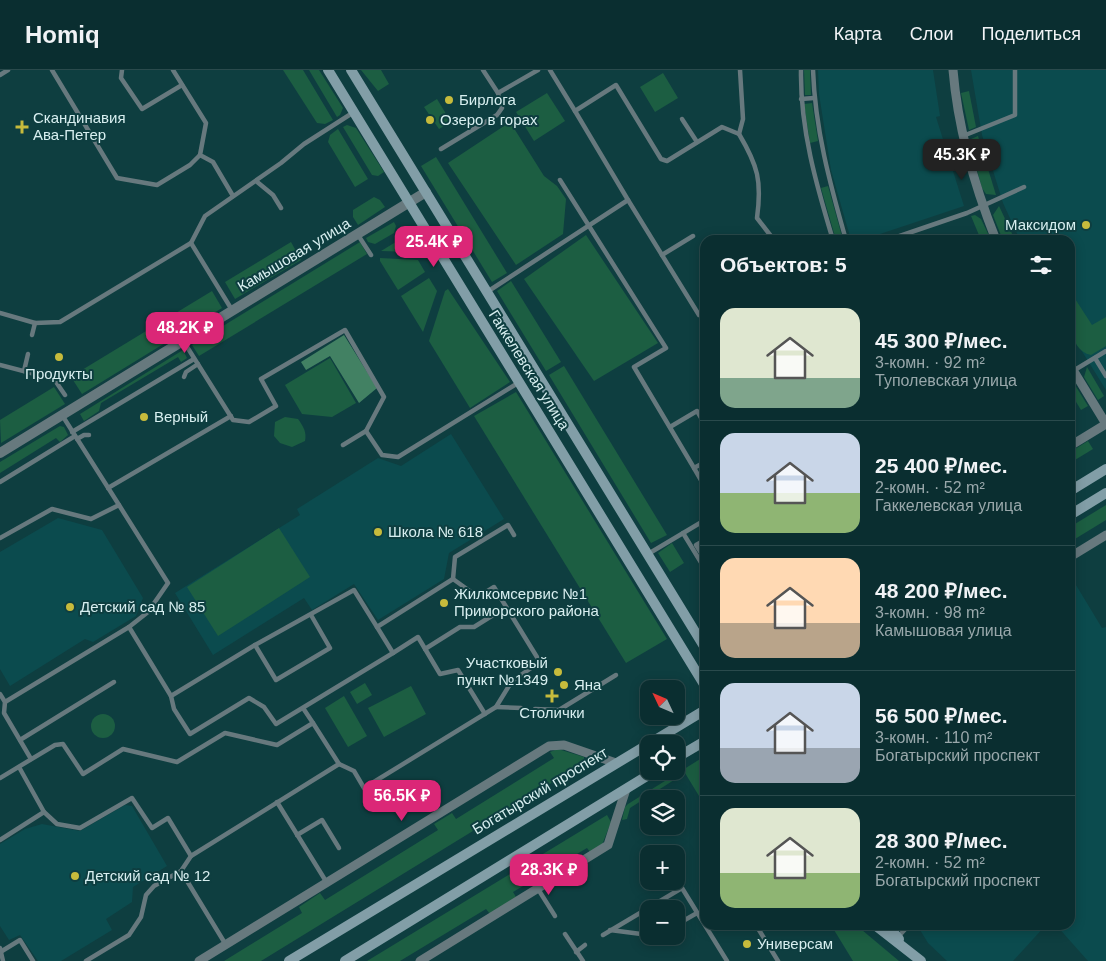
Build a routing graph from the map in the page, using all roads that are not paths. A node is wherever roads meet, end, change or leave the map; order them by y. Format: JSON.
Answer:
{"nodes":[{"id":1,"x":8,"y":70,"type":"edge"},
{"id":2,"x":52,"y":70,"type":"edge"},
{"id":3,"x":122,"y":70,"type":"edge"},
{"id":4,"x":173,"y":70,"type":"edge"},
{"id":5,"x":328,"y":70,"type":"edge"},
{"id":6,"x":351,"y":70,"type":"edge"},
{"id":7,"x":483,"y":70,"type":"edge"},
{"id":8,"x":538,"y":70,"type":"edge"},
{"id":9,"x":550,"y":70,"type":"edge"},
{"id":10,"x":740,"y":70,"type":"edge"},
{"id":11,"x":801,"y":70,"type":"edge"},
{"id":12,"x":813,"y":70,"type":"edge"},
{"id":13,"x":953,"y":70,"type":"edge"},
{"id":14,"x":1015,"y":70,"type":"edge"},
{"id":15,"x":0,"y":75,"type":"edge"},
{"id":16,"x":182,"y":85,"type":"junction"},
{"id":17,"x":498,"y":93,"type":"junction"},
{"id":18,"x":814,"y":98,"type":"junction"},
{"id":19,"x":801,"y":99,"type":"junction"},
{"id":20,"x":576,"y":111,"type":"junction"},
{"id":21,"x":354,"y":112,"type":"junction"},
{"id":22,"x":682,"y":120,"type":"dead end"},
{"id":23,"x":738,"y":134,"type":"junction"},
{"id":24,"x":962,"y":136,"type":"junction"},
{"id":25,"x":697,"y":142,"type":"junction"},
{"id":26,"x":821,"y":145,"type":"junction"},
{"id":27,"x":808,"y":147,"type":"junction"},
{"id":28,"x":441,"y":149,"type":"dead end"},
{"id":29,"x":200,"y":155,"type":"junction"},
{"id":30,"x":828,"y":177,"type":"junction"},
{"id":31,"x":560,"y":180,"type":"dead end"},
{"id":32,"x":815,"y":180,"type":"junction"},
{"id":33,"x":256,"y":181,"type":"junction"},
{"id":34,"x":1024,"y":187,"type":"dead end"},
{"id":35,"x":426,"y":192,"type":"junction"},
{"id":36,"x":233,"y":196,"type":"junction"},
{"id":37,"x":628,"y":200,"type":"junction"},
{"id":38,"x":409,"y":202,"type":"junction"},
{"id":39,"x":982,"y":205,"type":"junction"},
{"id":40,"x":281,"y":208,"type":"dead end"},
{"id":41,"x":589,"y":225,"type":"junction"},
{"id":42,"x":357,"y":234,"type":"junction"},
{"id":43,"x":770,"y":235,"type":"edge"},
{"id":44,"x":832,"y":235,"type":"edge"},
{"id":45,"x":845,"y":235,"type":"edge"},
{"id":46,"x":903,"y":235,"type":"edge"},
{"id":47,"x":994,"y":235,"type":"edge"},
{"id":48,"x":693,"y":236,"type":"dead end"},
{"id":49,"x":191,"y":243,"type":"junction"},
{"id":50,"x":370,"y":255,"type":"dead end"},
{"id":51,"x":662,"y":255,"type":"junction"},
{"id":52,"x":487,"y":292,"type":"junction"},
{"id":53,"x":232,"y":310,"type":"junction"},
{"id":54,"x":0,"y":313,"type":"edge"},
{"id":55,"x":700,"y":314,"type":"edge"},
{"id":56,"x":35,"y":323,"type":"junction"},
{"id":57,"x":32,"y":335,"type":"dead end"},
{"id":58,"x":183,"y":340,"type":"junction"},
{"id":59,"x":1106,"y":351,"type":"edge"},
{"id":60,"x":28,"y":354,"type":"dead end"},
{"id":61,"x":1095,"y":358,"type":"junction"},
{"id":62,"x":194,"y":359,"type":"junction"},
{"id":63,"x":198,"y":364,"type":"junction"},
{"id":64,"x":0,"y":365,"type":"edge"},
{"id":65,"x":1075,"y":367,"type":"edge"},
{"id":66,"x":24,"y":371,"type":"junction"},
{"id":67,"x":1075,"y":373,"type":"edge"},
{"id":68,"x":184,"y":376,"type":"dead end"},
{"id":69,"x":1106,"y":376,"type":"edge"},
{"id":70,"x":520,"y":383,"type":"junction"},
{"id":71,"x":65,"y":395,"type":"dead end"},
{"id":72,"x":62,"y":415,"type":"junction"},
{"id":73,"x":231,"y":416,"type":"junction"},
{"id":74,"x":700,"y":416,"type":"edge"},
{"id":75,"x":1106,"y":424,"type":"edge"},
{"id":76,"x":670,"y":427,"type":"junction"},
{"id":77,"x":366,"y":431,"type":"junction"},
{"id":78,"x":89,"y":435,"type":"dead end"},
{"id":79,"x":75,"y":436,"type":"junction"},
{"id":80,"x":1075,"y":443,"type":"edge"},
{"id":81,"x":343,"y":445,"type":"dead end"},
{"id":82,"x":0,"y":453,"type":"edge"},
{"id":83,"x":700,"y":465,"type":"edge"},
{"id":84,"x":694,"y":468,"type":"junction"},
{"id":85,"x":1106,"y":469,"type":"edge"},
{"id":86,"x":700,"y":478,"type":"edge"},
{"id":87,"x":0,"y":482,"type":"edge"},
{"id":88,"x":108,"y":488,"type":"junction"},
{"id":89,"x":1075,"y":488,"type":"edge"},
{"id":90,"x":1106,"y":493,"type":"edge"},
{"id":91,"x":118,"y":505,"type":"junction"},
{"id":92,"x":1075,"y":512,"type":"edge"},
{"id":93,"x":700,"y":523,"type":"edge"},
{"id":94,"x":683,"y":533,"type":"junction"},
{"id":95,"x":514,"y":535,"type":"dead end"},
{"id":96,"x":1106,"y":535,"type":"edge"},
{"id":97,"x":0,"y":538,"type":"edge"},
{"id":98,"x":648,"y":554,"type":"junction"},
{"id":99,"x":1075,"y":554,"type":"edge"},
{"id":100,"x":700,"y":561,"type":"edge"},
{"id":101,"x":453,"y":579,"type":"junction"},
{"id":102,"x":506,"y":607,"type":"junction"},
{"id":103,"x":311,"y":615,"type":"junction"},
{"id":104,"x":129,"y":627,"type":"junction"},
{"id":105,"x":377,"y":627,"type":"junction"},
{"id":106,"x":700,"y":640,"type":"edge"},
{"id":107,"x":255,"y":645,"type":"junction"},
{"id":108,"x":425,"y":649,"type":"junction"},
{"id":109,"x":392,"y":653,"type":"junction"},
{"id":110,"x":616,"y":675,"type":"dead end"},
{"id":111,"x":700,"y":678,"type":"edge"},
{"id":112,"x":114,"y":682,"type":"dead end"},
{"id":113,"x":0,"y":694,"type":"edge"},
{"id":114,"x":171,"y":696,"type":"junction"},
{"id":115,"x":5,"y":702,"type":"junction"},
{"id":116,"x":496,"y":707,"type":"junction"},
{"id":117,"x":303,"y":708,"type":"junction"},
{"id":118,"x":521,"y":708,"type":"dead end"},
{"id":119,"x":535,"y":709,"type":"dead end"},
{"id":120,"x":700,"y":713,"type":"edge"},
{"id":121,"x":485,"y":714,"type":"junction"},
{"id":122,"x":312,"y":723,"type":"junction"},
{"id":123,"x":20,"y":740,"type":"junction"},
{"id":124,"x":700,"y":744,"type":"edge"},
{"id":125,"x":685,"y":753,"type":"edge"},
{"id":126,"x":31,"y":759,"type":"junction"},
{"id":127,"x":616,"y":763,"type":"junction"},
{"id":128,"x":339,"y":764,"type":"junction"},
{"id":129,"x":19,"y":767,"type":"junction"},
{"id":130,"x":0,"y":778,"type":"edge"},
{"id":131,"x":640,"y":780,"type":"edge"},
{"id":132,"x":626,"y":788,"type":"junction"},
{"id":133,"x":277,"y":802,"type":"junction"},
{"id":134,"x":44,"y":812,"type":"junction"},
{"id":135,"x":297,"y":835,"type":"junction"},
{"id":136,"x":0,"y":840,"type":"edge"},
{"id":137,"x":339,"y":848,"type":"dead end"},
{"id":138,"x":191,"y":856,"type":"junction"},
{"id":139,"x":181,"y":871,"type":"junction"},
{"id":140,"x":327,"y":883,"type":"junction"},
{"id":141,"x":538,"y":888,"type":"junction"},
{"id":142,"x":697,"y":913,"type":"junction"},
{"id":143,"x":555,"y":916,"type":"dead end"},
{"id":144,"x":700,"y":918,"type":"edge"},
{"id":145,"x":685,"y":920,"type":"edge"},
{"id":146,"x":610,"y":930,"type":"junction"},
{"id":147,"x":708,"y":930,"type":"edge"},
{"id":148,"x":759,"y":930,"type":"edge"},
{"id":149,"x":881,"y":930,"type":"edge"},
{"id":150,"x":892,"y":930,"type":"edge"},
{"id":151,"x":904,"y":930,"type":"edge"},
{"id":152,"x":565,"y":934,"type":"dead end"},
{"id":153,"x":603,"y":934,"type":"dead end"},
{"id":154,"x":640,"y":934,"type":"edge"},
{"id":155,"x":898,"y":937,"type":"junction"},
{"id":156,"x":226,"y":945,"type":"junction"},
{"id":157,"x":586,"y":945,"type":"dead end"},
{"id":158,"x":1,"y":950,"type":"edge"},
{"id":159,"x":907,"y":950,"type":"junction"},
{"id":160,"x":576,"y":952,"type":"junction"},
{"id":161,"x":3,"y":961,"type":"edge"},
{"id":162,"x":33,"y":961,"type":"edge"},
{"id":163,"x":86,"y":961,"type":"edge"},
{"id":164,"x":199,"y":961,"type":"edge"},
{"id":165,"x":289,"y":961,"type":"edge"},
{"id":166,"x":345,"y":961,"type":"edge"},
{"id":167,"x":420,"y":961,"type":"edge"},
{"id":168,"x":583,"y":961,"type":"edge"},
{"id":169,"x":727,"y":961,"type":"edge"},
{"id":170,"x":778,"y":961,"type":"edge"},
{"id":171,"x":921,"y":961,"type":"edge"}],
"edges":[{"from":1,"to":15,"type":"lane"},
{"from":2,"to":29,"type":"lane"},
{"from":3,"to":16,"type":"lane"},
{"from":4,"to":16,"type":"lane"},
{"from":5,"to":21,"type":"main road","name":"Гаккелевская улица"},
{"from":6,"to":35,"type":"main road","name":"Гаккелевская улица"},
{"from":7,"to":17,"type":"lane"},
{"from":8,"to":17,"type":"lane"},
{"from":9,"to":20,"type":"lane"},
{"from":10,"to":23,"type":"lane"},
{"from":11,"to":19,"type":"lane"},
{"from":12,"to":18,"type":"lane"},
{"from":13,"to":24,"type":"street"},
{"from":14,"to":24,"type":"lane"},
{"from":16,"to":29,"type":"lane"},
{"from":17,"to":28,"type":"lane"},
{"from":18,"to":19,"type":"lane"},
{"from":18,"to":26,"type":"lane"},
{"from":19,"to":27,"type":"lane"},
{"from":20,"to":25,"type":"lane"},
{"from":20,"to":37,"type":"lane"},
{"from":21,"to":33,"type":"lane"},
{"from":21,"to":38,"type":"main road","name":"Гаккелевская улица"},
{"from":22,"to":25,"type":"lane"},
{"from":23,"to":25,"type":"lane"},
{"from":23,"to":43,"type":"lane"},
{"from":24,"to":39,"type":"street"},
{"from":26,"to":27,"type":"lane"},
{"from":26,"to":30,"type":"lane"},
{"from":27,"to":32,"type":"lane"},
{"from":29,"to":36,"type":"lane"},
{"from":30,"to":32,"type":"lane"},
{"from":30,"to":45,"type":"lane"},
{"from":31,"to":41,"type":"lane"},
{"from":32,"to":44,"type":"lane"},
{"from":33,"to":36,"type":"lane"},
{"from":33,"to":40,"type":"lane"},
{"from":34,"to":39,"type":"lane"},
{"from":35,"to":38,"type":"street","name":"Камышовая улица"},
{"from":35,"to":52,"type":"main road","name":"Гаккелевская улица"},
{"from":36,"to":49,"type":"lane"},
{"from":37,"to":41,"type":"lane"},
{"from":37,"to":51,"type":"lane"},
{"from":38,"to":42,"type":"street","name":"Камышовая улица"},
{"from":38,"to":70,"type":"main road","name":"Гаккелевская улица"},
{"from":39,"to":46,"type":"lane"},
{"from":39,"to":47,"type":"street"},
{"from":41,"to":52,"type":"lane"},
{"from":41,"to":76,"type":"lane"},
{"from":42,"to":50,"type":"lane"},
{"from":42,"to":53,"type":"street","name":"Камышовая улица"},
{"from":48,"to":51,"type":"lane"},
{"from":49,"to":53,"type":"lane"},
{"from":49,"to":56,"type":"lane"},
{"from":51,"to":55,"type":"lane"},
{"from":52,"to":98,"type":"main road","name":"Гаккелевская улица"},
{"from":53,"to":58,"type":"street","name":"Камышовая улица"},
{"from":54,"to":56,"type":"lane"},
{"from":56,"to":57,"type":"lane"},
{"from":58,"to":62,"type":"lane"},
{"from":58,"to":72,"type":"street","name":"Камышовая улица"},
{"from":59,"to":61,"type":"lane"},
{"from":60,"to":66,"type":"lane"},
{"from":61,"to":65,"type":"lane"},
{"from":61,"to":69,"type":"lane"},
{"from":62,"to":63,"type":"lane"},
{"from":62,"to":79,"type":"lane"},
{"from":63,"to":68,"type":"lane"},
{"from":63,"to":73,"type":"lane"},
{"from":64,"to":66,"type":"lane"},
{"from":66,"to":71,"type":"lane"},
{"from":67,"to":75,"type":"street"},
{"from":70,"to":77,"type":"lane"},
{"from":70,"to":111,"type":"main road","name":"Гаккелевская улица"},
{"from":72,"to":79,"type":"lane"},
{"from":72,"to":82,"type":"street","name":"Камышовая улица"},
{"from":73,"to":77,"type":"lane"},
{"from":73,"to":88,"type":"lane"},
{"from":74,"to":76,"type":"lane"},
{"from":75,"to":80,"type":"street"},
{"from":76,"to":84,"type":"lane"},
{"from":77,"to":81,"type":"lane"},
{"from":78,"to":79,"type":"lane"},
{"from":79,"to":87,"type":"lane"},
{"from":79,"to":88,"type":"lane"},
{"from":83,"to":84,"type":"lane"},
{"from":84,"to":86,"type":"lane"},
{"from":85,"to":89,"type":"main road"},
{"from":88,"to":91,"type":"lane"},
{"from":90,"to":92,"type":"main road"},
{"from":91,"to":97,"type":"lane"},
{"from":91,"to":104,"type":"lane"},
{"from":93,"to":94,"type":"lane"},
{"from":94,"to":98,"type":"lane"},
{"from":94,"to":100,"type":"lane"},
{"from":95,"to":101,"type":"lane"},
{"from":96,"to":99,"type":"street"},
{"from":98,"to":106,"type":"main road","name":"Гаккелевская улица"},
{"from":101,"to":102,"type":"lane"},
{"from":101,"to":105,"type":"lane"},
{"from":102,"to":108,"type":"lane"},
{"from":102,"to":116,"type":"lane"},
{"from":103,"to":105,"type":"lane"},
{"from":103,"to":107,"type":"lane"},
{"from":103,"to":107,"type":"lane"},
{"from":104,"to":114,"type":"lane"},
{"from":104,"to":115,"type":"lane"},
{"from":105,"to":109,"type":"lane"},
{"from":107,"to":114,"type":"lane"},
{"from":108,"to":109,"type":"lane"},
{"from":108,"to":121,"type":"lane"},
{"from":109,"to":117,"type":"lane"},
{"from":110,"to":119,"type":"lane"},
{"from":112,"to":123,"type":"lane"},
{"from":113,"to":115,"type":"lane"},
{"from":114,"to":117,"type":"lane"},
{"from":115,"to":123,"type":"lane"},
{"from":116,"to":118,"type":"lane"},
{"from":116,"to":121,"type":"lane"},
{"from":117,"to":122,"type":"lane"},
{"from":120,"to":127,"type":"main road","name":"Богатырский проспект"},
{"from":121,"to":128,"type":"lane"},
{"from":122,"to":126,"type":"lane"},
{"from":122,"to":128,"type":"lane"},
{"from":123,"to":126,"type":"lane"},
{"from":124,"to":125,"type":"main road"},
{"from":126,"to":129,"type":"lane"},
{"from":127,"to":140,"type":"street"},
{"from":127,"to":165,"type":"main road","name":"Богатырский проспект"},
{"from":128,"to":133,"type":"lane"},
{"from":129,"to":130,"type":"lane"},
{"from":129,"to":134,"type":"lane"},
{"from":131,"to":132,"type":"main road"},
{"from":132,"to":141,"type":"street"},
{"from":132,"to":166,"type":"main road"},
{"from":133,"to":135,"type":"lane"},
{"from":133,"to":138,"type":"lane"},
{"from":134,"to":136,"type":"lane"},
{"from":134,"to":138,"type":"lane"},
{"from":135,"to":137,"type":"lane"},
{"from":135,"to":140,"type":"lane"},
{"from":138,"to":139,"type":"lane"},
{"from":139,"to":156,"type":"lane"},
{"from":139,"to":163,"type":"lane"},
{"from":140,"to":156,"type":"street"},
{"from":141,"to":143,"type":"lane"},
{"from":141,"to":167,"type":"street"},
{"from":142,"to":144,"type":"lane"},
{"from":142,"to":145,"type":"lane"},
{"from":142,"to":146,"type":"lane"},
{"from":146,"to":153,"type":"lane"},
{"from":146,"to":154,"type":"lane"},
{"from":147,"to":169,"type":"lane"},
{"from":148,"to":170,"type":"lane"},
{"from":149,"to":159,"type":"main road"},
{"from":150,"to":155,"type":"main road"},
{"from":151,"to":155,"type":"lane"},
{"from":152,"to":160,"type":"lane"},
{"from":155,"to":159,"type":"main road"},
{"from":156,"to":164,"type":"street"},
{"from":157,"to":160,"type":"lane"},
{"from":158,"to":161,"type":"lane"},
{"from":158,"to":162,"type":"lane"},
{"from":159,"to":171,"type":"main road"},
{"from":160,"to":168,"type":"lane"}]}
